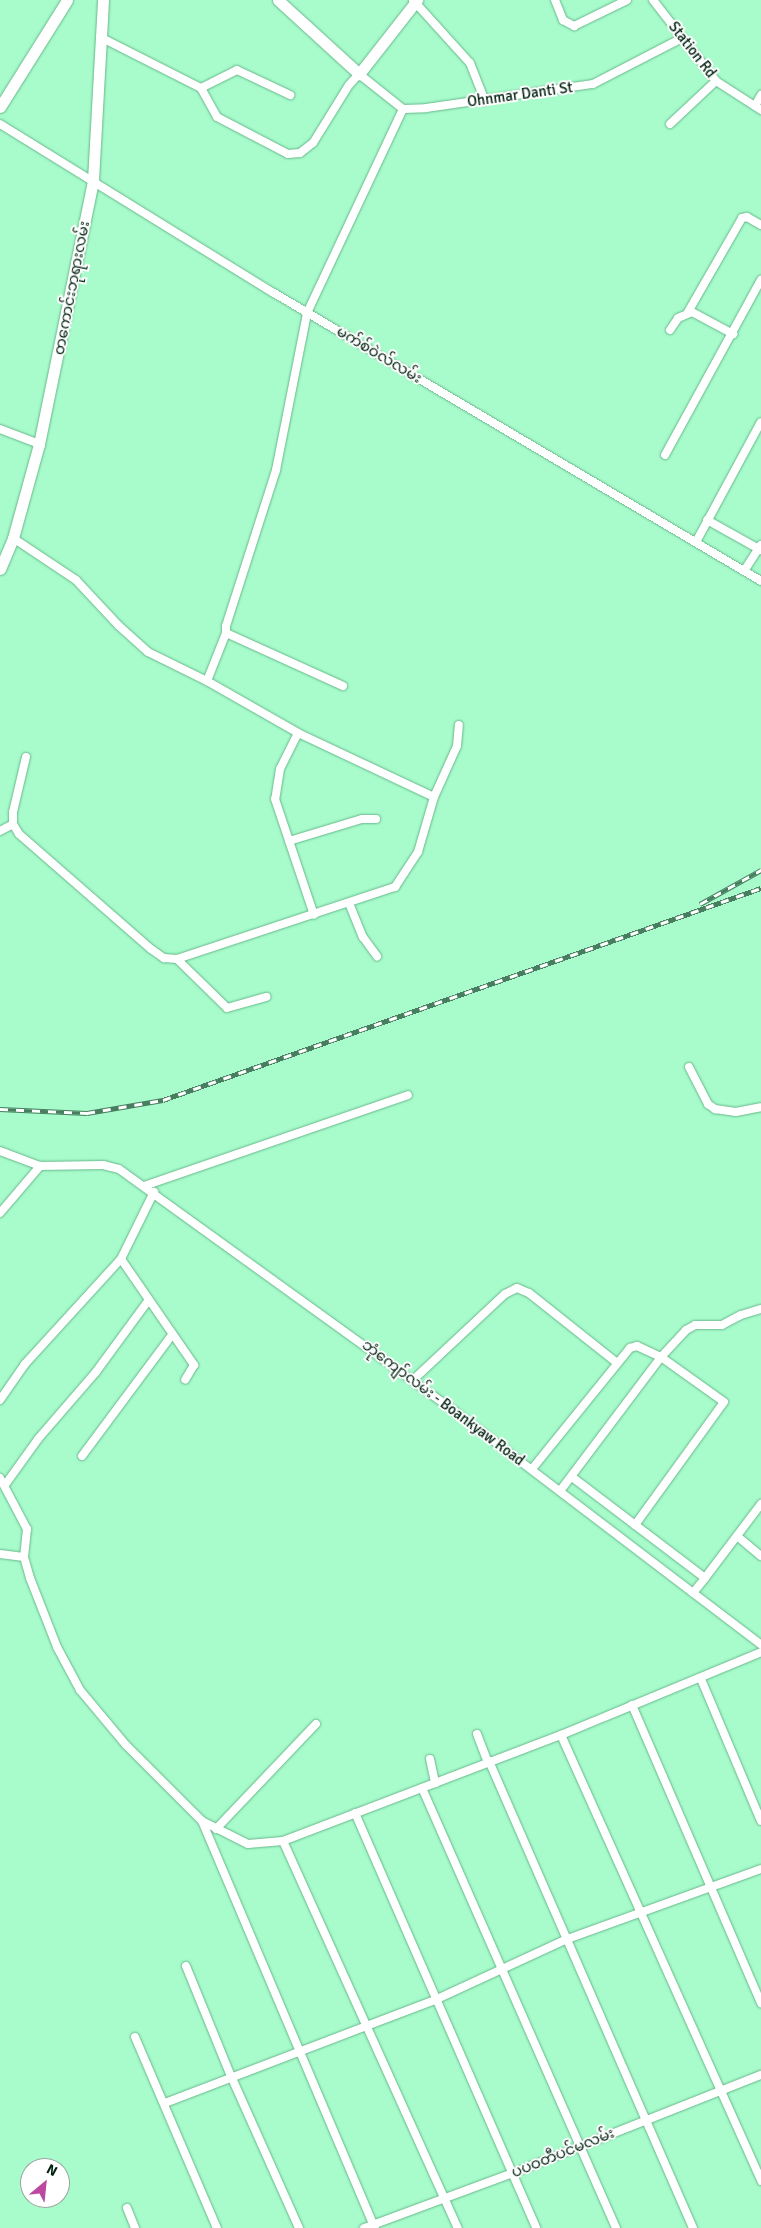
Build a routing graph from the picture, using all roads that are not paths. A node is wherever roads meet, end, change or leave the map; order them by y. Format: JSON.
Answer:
{"nodes":[{"id":1,"x":67,"y":0,"type":"edge"},
{"id":2,"x":103,"y":0,"type":"edge"},
{"id":3,"x":278,"y":0,"type":"edge"},
{"id":4,"x":555,"y":0,"type":"edge"},
{"id":5,"x":627,"y":0,"type":"edge"},
{"id":6,"x":654,"y":0,"type":"edge"},
{"id":7,"x":415,"y":1,"type":"edge"},
{"id":8,"x":100,"y":37,"type":"junction"},
{"id":9,"x":682,"y":38,"type":"junction"},
{"id":10,"x":359,"y":74,"type":"junction"},
{"id":11,"x":716,"y":81,"type":"junction"},
{"id":12,"x":201,"y":88,"type":"junction"},
{"id":13,"x":290,"y":95,"type":"dead end"},
{"id":14,"x":761,"y":95,"type":"edge"},
{"id":15,"x":485,"y":101,"type":"junction"},
{"id":16,"x":0,"y":107,"type":"edge"},
{"id":17,"x":758,"y":108,"type":"edge"},
{"id":18,"x":403,"y":109,"type":"junction"},
{"id":19,"x":0,"y":124,"type":"edge"},
{"id":20,"x":670,"y":124,"type":"dead end"},
{"id":21,"x":93,"y":180,"type":"junction"},
{"id":22,"x":761,"y":224,"type":"edge"},
{"id":23,"x":761,"y":282,"type":"edge"},
{"id":24,"x":688,"y":312,"type":"junction"},
{"id":25,"x":307,"y":313,"type":"junction"},
{"id":26,"x":670,"y":330,"type":"dead end"},
{"id":27,"x":733,"y":334,"type":"junction"},
{"id":28,"x":761,"y":422,"type":"edge"},
{"id":29,"x":0,"y":429,"type":"edge"},
{"id":30,"x":39,"y":444,"type":"junction"},
{"id":31,"x":665,"y":455,"type":"dead end"},
{"id":32,"x":707,"y":520,"type":"junction"},
{"id":33,"x":13,"y":538,"type":"junction"},
{"id":34,"x":696,"y":542,"type":"junction"},
{"id":35,"x":760,"y":547,"type":"edge"},
{"id":36,"x":0,"y":569,"type":"edge"},
{"id":37,"x":744,"y":571,"type":"junction"},
{"id":38,"x":761,"y":581,"type":"edge"},
{"id":39,"x":226,"y":633,"type":"junction"},
{"id":40,"x":207,"y":681,"type":"junction"},
{"id":41,"x":343,"y":686,"type":"dead end"},
{"id":42,"x":459,"y":725,"type":"dead end"},
{"id":43,"x":298,"y":733,"type":"junction"},
{"id":44,"x":26,"y":757,"type":"dead end"},
{"id":45,"x":434,"y":797,"type":"junction"},
{"id":46,"x":376,"y":819,"type":"dead end"},
{"id":47,"x":12,"y":824,"type":"junction"},
{"id":48,"x":0,"y":831,"type":"edge"},
{"id":49,"x":289,"y":841,"type":"junction"},
{"id":50,"x":349,"y":903,"type":"junction"},
{"id":51,"x":314,"y":915,"type":"junction"},
{"id":52,"x":376,"y":956,"type":"dead end"},
{"id":53,"x":177,"y":959,"type":"junction"},
{"id":54,"x":266,"y":997,"type":"dead end"},
{"id":55,"x":689,"y":1068,"type":"dead end"},
{"id":56,"x":408,"y":1095,"type":"dead end"},
{"id":57,"x":761,"y":1107,"type":"edge"},
{"id":58,"x":0,"y":1151,"type":"edge"},
{"id":59,"x":40,"y":1166,"type":"junction"},
{"id":60,"x":144,"y":1186,"type":"junction"},
{"id":61,"x":154,"y":1192,"type":"junction"},
{"id":62,"x":0,"y":1213,"type":"edge"},
{"id":63,"x":121,"y":1259,"type":"junction"},
{"id":64,"x":148,"y":1300,"type":"junction"},
{"id":65,"x":761,"y":1309,"type":"edge"},
{"id":66,"x":172,"y":1335,"type":"junction"},
{"id":67,"x":661,"y":1357,"type":"junction"},
{"id":68,"x":617,"y":1363,"type":"junction"},
{"id":69,"x":186,"y":1380,"type":"dead end"},
{"id":70,"x":413,"y":1380,"type":"junction"},
{"id":71,"x":0,"y":1400,"type":"edge"},
{"id":72,"x":82,"y":1456,"type":"dead end"},
{"id":73,"x":532,"y":1469,"type":"junction"},
{"id":74,"x":0,"y":1478,"type":"edge"},
{"id":75,"x":572,"y":1478,"type":"junction"},
{"id":76,"x":4,"y":1485,"type":"junction"},
{"id":77,"x":560,"y":1491,"type":"junction"},
{"id":78,"x":761,"y":1504,"type":"edge"},
{"id":79,"x":635,"y":1526,"type":"junction"},
{"id":80,"x":737,"y":1536,"type":"junction"},
{"id":81,"x":0,"y":1554,"type":"edge"},
{"id":82,"x":761,"y":1556,"type":"edge"},
{"id":83,"x":24,"y":1557,"type":"junction"},
{"id":84,"x":705,"y":1578,"type":"junction"},
{"id":85,"x":693,"y":1593,"type":"junction"},
{"id":86,"x":761,"y":1645,"type":"edge"},
{"id":87,"x":761,"y":1652,"type":"edge"},
{"id":88,"x":701,"y":1679,"type":"junction"},
{"id":89,"x":632,"y":1706,"type":"junction"},
{"id":90,"x":316,"y":1724,"type":"dead end"},
{"id":91,"x":477,"y":1734,"type":"dead end"},
{"id":92,"x":561,"y":1734,"type":"junction"},
{"id":93,"x":430,"y":1759,"type":"dead end"},
{"id":94,"x":489,"y":1762,"type":"junction"},
{"id":95,"x":435,"y":1783,"type":"junction"},
{"id":96,"x":422,"y":1788,"type":"junction"},
{"id":97,"x":355,"y":1813,"type":"junction"},
{"id":98,"x":202,"y":1821,"type":"junction"},
{"id":99,"x":761,"y":1821,"type":"edge"},
{"id":100,"x":216,"y":1829,"type":"junction"},
{"id":101,"x":283,"y":1840,"type":"junction"},
{"id":102,"x":761,"y":1869,"type":"edge"},
{"id":103,"x":710,"y":1886,"type":"junction"},
{"id":104,"x":640,"y":1912,"type":"junction"},
{"id":105,"x":565,"y":1940,"type":"junction"},
{"id":106,"x":186,"y":1966,"type":"dead end"},
{"id":107,"x":500,"y":1971,"type":"junction"},
{"id":108,"x":435,"y":2000,"type":"junction"},
{"id":109,"x":761,"y":2003,"type":"edge"},
{"id":110,"x":370,"y":2026,"type":"junction"},
{"id":111,"x":135,"y":2037,"type":"dead end"},
{"id":112,"x":302,"y":2053,"type":"junction"},
{"id":113,"x":761,"y":2075,"type":"edge"},
{"id":114,"x":230,"y":2076,"type":"junction"},
{"id":115,"x":719,"y":2093,"type":"junction"},
{"id":116,"x":165,"y":2103,"type":"junction"},
{"id":117,"x":648,"y":2121,"type":"junction"},
{"id":118,"x":580,"y":2145,"type":"junction"},
{"id":119,"x":513,"y":2173,"type":"junction"},
{"id":120,"x":761,"y":2181,"type":"edge"},
{"id":121,"x":446,"y":2199,"type":"junction"},
{"id":122,"x":127,"y":2208,"type":"dead end"},
{"id":123,"x":374,"y":2226,"type":"edge"},
{"id":124,"x":135,"y":2228,"type":"edge"},
{"id":125,"x":217,"y":2228,"type":"edge"},
{"id":126,"x":299,"y":2228,"type":"edge"},
{"id":127,"x":364,"y":2228,"type":"edge"},
{"id":128,"x":458,"y":2228,"type":"edge"},
{"id":129,"x":536,"y":2228,"type":"edge"},
{"id":130,"x":616,"y":2228,"type":"edge"},
{"id":131,"x":694,"y":2228,"type":"edge"}],
"edges":[{"from":1,"to":16,"type":"main road"},
{"from":2,"to":8,"type":"main road","name":"တကောင်းဘုရားလမ်း"},
{"from":3,"to":10,"type":"main road"},
{"from":4,"to":5,"type":"street"},
{"from":6,"to":9,"type":"street","name":"Station Rd"},
{"from":7,"to":10,"type":"main road"},
{"from":7,"to":15,"type":"street"},
{"from":8,"to":12,"type":"street"},
{"from":8,"to":21,"type":"main road","name":"တကောင်းဘုရားလမ်း"},
{"from":9,"to":11,"type":"street","name":"Station Rd"},
{"from":9,"to":15,"type":"street","name":"Ohnmar Danti St"},
{"from":10,"to":12,"type":"street"},
{"from":10,"to":18,"type":"street"},
{"from":11,"to":17,"type":"street","name":"Station Rd"},
{"from":11,"to":20,"type":"street"},
{"from":12,"to":13,"type":"street"},
{"from":14,"to":17,"type":"street"},
{"from":15,"to":18,"type":"street","name":"Ohnmar Danti St"},
{"from":18,"to":25,"type":"street"},
{"from":19,"to":21,"type":"street","name":"မက်စ်ဝဲလ်လမ်း"},
{"from":21,"to":25,"type":"street","name":"မက်စ်ဝဲလ်လမ်း"},
{"from":21,"to":30,"type":"main road","name":"တကောင်းဘုရားလမ်း"},
{"from":22,"to":24,"type":"street"},
{"from":23,"to":27,"type":"street"},
{"from":24,"to":26,"type":"street"},
{"from":24,"to":27,"type":"street"},
{"from":25,"to":34,"type":"street","name":"မက်စ်ဝဲလ်လမ်း"},
{"from":25,"to":39,"type":"street"},
{"from":27,"to":31,"type":"street"},
{"from":28,"to":32,"type":"street"},
{"from":29,"to":30,"type":"street"},
{"from":30,"to":33,"type":"main road","name":"တကောင်းဘုရားလမ်း"},
{"from":32,"to":34,"type":"street"},
{"from":32,"to":35,"type":"street"},
{"from":33,"to":36,"type":"main road","name":"တကောင်းဘုရားလမ်း"},
{"from":33,"to":40,"type":"street"},
{"from":34,"to":37,"type":"street","name":"မက်စ်ဝဲလ်လမ်း"},
{"from":35,"to":37,"type":"street"},
{"from":37,"to":38,"type":"street","name":"မက်စ်ဝဲလ်လမ်း"},
{"from":39,"to":40,"type":"street"},
{"from":39,"to":41,"type":"street"},
{"from":40,"to":43,"type":"street"},
{"from":42,"to":45,"type":"street"},
{"from":43,"to":45,"type":"street"},
{"from":43,"to":49,"type":"street"},
{"from":44,"to":47,"type":"street"},
{"from":45,"to":50,"type":"street"},
{"from":46,"to":49,"type":"street"},
{"from":47,"to":48,"type":"street"},
{"from":47,"to":53,"type":"street"},
{"from":49,"to":51,"type":"street"},
{"from":50,"to":51,"type":"street"},
{"from":50,"to":52,"type":"street"},
{"from":51,"to":53,"type":"street"},
{"from":53,"to":54,"type":"street"},
{"from":55,"to":57,"type":"street"},
{"from":56,"to":60,"type":"street"},
{"from":58,"to":59,"type":"street"},
{"from":59,"to":60,"type":"street","name":"ဘုံကျော်လမ်း - Boankyaw Road"},
{"from":59,"to":62,"type":"street"},
{"from":60,"to":61,"type":"street","name":"ဘုံကျော်လမ်း - Boankyaw Road"},
{"from":61,"to":63,"type":"street"},
{"from":61,"to":70,"type":"street","name":"ဘုံကျော်လမ်း - Boankyaw Road"},
{"from":63,"to":64,"type":"street"},
{"from":63,"to":71,"type":"street"},
{"from":64,"to":66,"type":"street"},
{"from":64,"to":76,"type":"street"},
{"from":65,"to":67,"type":"street"},
{"from":66,"to":69,"type":"street"},
{"from":66,"to":72,"type":"street"},
{"from":67,"to":68,"type":"street"},
{"from":67,"to":75,"type":"street"},
{"from":67,"to":79,"type":"street"},
{"from":68,"to":70,"type":"street"},
{"from":68,"to":73,"type":"street"},
{"from":70,"to":73,"type":"street","name":"ဘုံကျော်လမ်း - Boankyaw Road"},
{"from":73,"to":77,"type":"street","name":"ဘုံကျော်လမ်း - Boankyaw Road"},
{"from":74,"to":76,"type":"street"},
{"from":75,"to":77,"type":"street"},
{"from":75,"to":79,"type":"street"},
{"from":76,"to":83,"type":"street"},
{"from":77,"to":85,"type":"street","name":"ဘုံကျော်လမ်း - Boankyaw Road"},
{"from":78,"to":80,"type":"street"},
{"from":79,"to":84,"type":"street"},
{"from":80,"to":82,"type":"street"},
{"from":80,"to":84,"type":"street"},
{"from":81,"to":83,"type":"street"},
{"from":83,"to":98,"type":"street"},
{"from":84,"to":85,"type":"street"},
{"from":85,"to":86,"type":"street","name":"ဘုံကျော်လမ်း - Boankyaw Road"},
{"from":87,"to":88,"type":"street"},
{"from":88,"to":89,"type":"street"},
{"from":88,"to":99,"type":"street"},
{"from":89,"to":92,"type":"street"},
{"from":89,"to":103,"type":"street"},
{"from":90,"to":100,"type":"street"},
{"from":91,"to":94,"type":"street"},
{"from":92,"to":94,"type":"street"},
{"from":92,"to":104,"type":"street"},
{"from":93,"to":95,"type":"street"},
{"from":94,"to":95,"type":"street"},
{"from":94,"to":105,"type":"street"},
{"from":95,"to":96,"type":"street"},
{"from":96,"to":97,"type":"street"},
{"from":96,"to":107,"type":"street"},
{"from":97,"to":101,"type":"street"},
{"from":97,"to":108,"type":"street"},
{"from":98,"to":100,"type":"street"},
{"from":98,"to":112,"type":"street"},
{"from":100,"to":101,"type":"street"},
{"from":101,"to":110,"type":"street"},
{"from":102,"to":103,"type":"street"},
{"from":103,"to":104,"type":"street"},
{"from":103,"to":109,"type":"street"},
{"from":104,"to":105,"type":"street"},
{"from":104,"to":115,"type":"street"},
{"from":105,"to":107,"type":"street"},
{"from":105,"to":117,"type":"street"},
{"from":106,"to":114,"type":"street"},
{"from":107,"to":108,"type":"street"},
{"from":107,"to":118,"type":"street"},
{"from":108,"to":110,"type":"street"},
{"from":108,"to":119,"type":"street"},
{"from":110,"to":112,"type":"street"},
{"from":110,"to":121,"type":"street"},
{"from":111,"to":116,"type":"street"},
{"from":112,"to":114,"type":"street"},
{"from":112,"to":123,"type":"street"},
{"from":113,"to":115,"type":"street","name":"ပပဝတီပင်မလမ်း"},
{"from":114,"to":116,"type":"street"},
{"from":114,"to":126,"type":"street"},
{"from":115,"to":117,"type":"street","name":"ပပဝတီပင်မလမ်း"},
{"from":115,"to":120,"type":"street"},
{"from":116,"to":125,"type":"street"},
{"from":117,"to":118,"type":"street","name":"ပပဝတီပင်မလမ်း"},
{"from":117,"to":131,"type":"street"},
{"from":118,"to":119,"type":"street","name":"ပပဝတီပင်မလမ်း"},
{"from":118,"to":130,"type":"street"},
{"from":119,"to":121,"type":"street","name":"ပပဝတီပင်မလမ်း"},
{"from":119,"to":129,"type":"street"},
{"from":121,"to":123,"type":"street","name":"ပပဝတီပင်မလမ်း"},
{"from":121,"to":128,"type":"street"},
{"from":122,"to":124,"type":"street"},
{"from":123,"to":127,"type":"street","name":"ပပဝတီပင်မလမ်း"}]}
